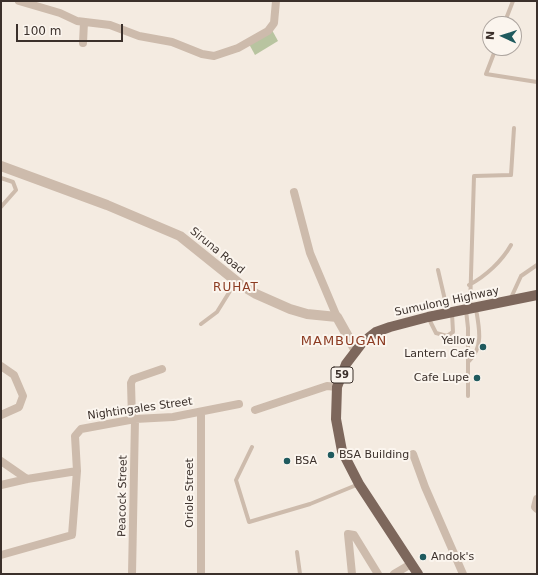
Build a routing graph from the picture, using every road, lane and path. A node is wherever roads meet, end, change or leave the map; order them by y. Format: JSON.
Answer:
{"nodes":[{"id":1,"x":19,"y":1,"type":"edge"},
{"id":2,"x":276,"y":1,"type":"edge"},
{"id":3,"x":513,"y":1,"type":"edge"},
{"id":4,"x":507,"y":16,"type":"edge"},
{"id":5,"x":84,"y":22,"type":"junction"},
{"id":6,"x":83,"y":44,"type":"dead end"},
{"id":7,"x":493,"y":56,"type":"edge"},
{"id":8,"x":537,"y":82,"type":"edge"},
{"id":9,"x":514,"y":128,"type":"dead end"},
{"id":10,"x":1,"y":166,"type":"edge"},
{"id":11,"x":1,"y":178,"type":"edge"},
{"id":12,"x":294,"y":192,"type":"dead end"},
{"id":13,"x":1,"y":207,"type":"edge"},
{"id":14,"x":511,"y":245,"type":"dead end"},
{"id":15,"x":537,"y":265,"type":"edge"},
{"id":16,"x":438,"y":270,"type":"dead end"},
{"id":17,"x":235,"y":283,"type":"dead end"},
{"id":18,"x":469,"y":285,"type":"junction"},
{"id":19,"x":537,"y":295,"type":"edge"},
{"id":20,"x":509,"y":301,"type":"junction"},
{"id":21,"x":471,"y":309,"type":"junction"},
{"id":22,"x":450,"y":313,"type":"junction"},
{"id":23,"x":337,"y":317,"type":"junction"},
{"id":24,"x":428,"y":317,"type":"junction"},
{"id":25,"x":201,"y":324,"type":"dead end"},
{"id":26,"x":356,"y":351,"type":"junction"},
{"id":27,"x":469,"y":361,"type":"junction"},
{"id":28,"x":1,"y":366,"type":"edge"},
{"id":29,"x":162,"y":369,"type":"dead end"},
{"id":30,"x":338,"y":387,"type":"junction"},
{"id":31,"x":468,"y":396,"type":"dead end"},
{"id":32,"x":239,"y":404,"type":"dead end"},
{"id":33,"x":255,"y":410,"type":"dead end"},
{"id":34,"x":201,"y":412,"type":"junction"},
{"id":35,"x":1,"y":415,"type":"edge"},
{"id":36,"x":134,"y":419,"type":"junction"},
{"id":37,"x":252,"y":447,"type":"dead end"},
{"id":38,"x":413,"y":454,"type":"dead end"},
{"id":39,"x":1,"y":460,"type":"edge"},
{"id":40,"x":77,"y":471,"type":"junction"},
{"id":41,"x":27,"y":479,"type":"junction"},
{"id":42,"x":359,"y":484,"type":"junction"},
{"id":43,"x":1,"y":485,"type":"edge"},
{"id":44,"x":537,"y":499,"type":"edge"},
{"id":45,"x":537,"y":509,"type":"edge"},
{"id":46,"x":297,"y":552,"type":"dead end"},
{"id":47,"x":1,"y":555,"type":"edge"},
{"id":48,"x":411,"y":564,"type":"junction"},
{"id":49,"x":132,"y":574,"type":"edge"},
{"id":50,"x":202,"y":574,"type":"edge"},
{"id":51,"x":300,"y":574,"type":"edge"},
{"id":52,"x":352,"y":574,"type":"edge"},
{"id":53,"x":378,"y":574,"type":"edge"},
{"id":54,"x":394,"y":574,"type":"edge"},
{"id":55,"x":418,"y":574,"type":"edge"},
{"id":56,"x":463,"y":574,"type":"edge"}],
"edges":[{"from":1,"to":5,"type":"street"},
{"from":2,"to":5,"type":"street"},
{"from":3,"to":4,"type":"lane"},
{"from":5,"to":6,"type":"street"},
{"from":7,"to":8,"type":"lane"},
{"from":9,"to":18,"type":"lane"},
{"from":10,"to":23,"type":"street","name":"Siruna Road"},
{"from":11,"to":13,"type":"lane"},
{"from":12,"to":23,"type":"street"},
{"from":14,"to":18,"type":"lane"},
{"from":15,"to":20,"type":"lane"},
{"from":16,"to":22,"type":"lane"},
{"from":17,"to":25,"type":"lane"},
{"from":18,"to":21,"type":"lane"},
{"from":19,"to":20,"type":"main road","name":"Sumulong Highway","number":"59"},
{"from":20,"to":21,"type":"main road","name":"Sumulong Highway","number":"59"},
{"from":21,"to":22,"type":"main road","name":"Sumulong Highway","number":"59"},
{"from":21,"to":27,"type":"lane"},
{"from":21,"to":27,"type":"lane"},
{"from":22,"to":24,"type":"main road","name":"Sumulong Highway","number":"59"},
{"from":22,"to":24,"type":"lane"},
{"from":23,"to":26,"type":"street"},
{"from":24,"to":26,"type":"main road","name":"Sumulong Highway","number":"59"},
{"from":26,"to":30,"type":"main road","name":"Sumulong Highway","number":"59"},
{"from":27,"to":31,"type":"lane"},
{"from":28,"to":35,"type":"street"},
{"from":29,"to":36,"type":"street","name":"Peacock Street"},
{"from":30,"to":33,"type":"street"},
{"from":30,"to":42,"type":"main road","name":"Sumulong Highway","number":"59"},
{"from":32,"to":34,"type":"street","name":"Nightingales Street"},
{"from":34,"to":36,"type":"street","name":"Nightingales Street"},
{"from":34,"to":50,"type":"street","name":"Oriole Street"},
{"from":36,"to":40,"type":"street","name":"Nightingales Street"},
{"from":36,"to":49,"type":"street","name":"Peacock Street"},
{"from":37,"to":42,"type":"lane"},
{"from":38,"to":56,"type":"street"},
{"from":39,"to":41,"type":"street"},
{"from":40,"to":41,"type":"street"},
{"from":40,"to":47,"type":"street","name":"Nightingales Street"},
{"from":41,"to":43,"type":"street"},
{"from":42,"to":48,"type":"main road","name":"Sumulong Highway","number":"59"},
{"from":44,"to":45,"type":"street"},
{"from":46,"to":51,"type":"lane"},
{"from":48,"to":54,"type":"street"},
{"from":48,"to":55,"type":"main road","name":"Sumulong Highway","number":"59"},
{"from":52,"to":53,"type":"street"}]}
